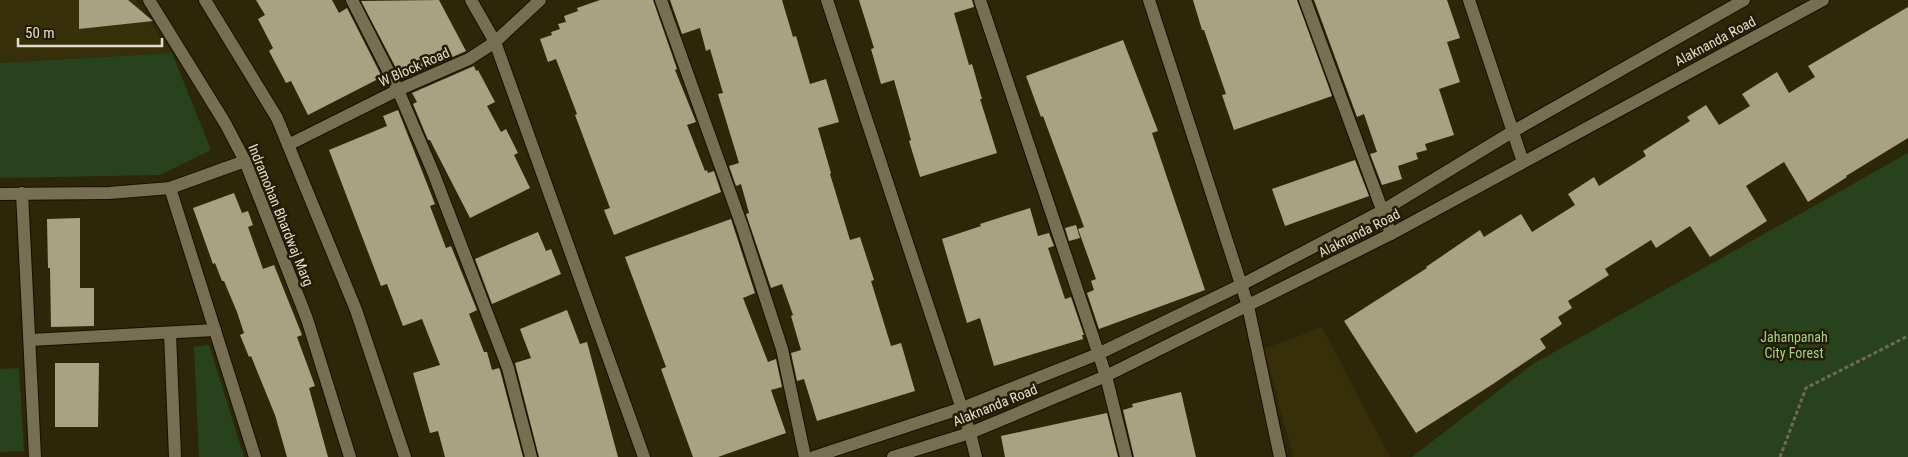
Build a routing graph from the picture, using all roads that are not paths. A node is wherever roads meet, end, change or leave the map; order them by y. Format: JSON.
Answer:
{"nodes":[{"id":1,"x":149,"y":0,"type":"edge"},
{"id":2,"x":205,"y":0,"type":"edge"},
{"id":3,"x":352,"y":0,"type":"edge"},
{"id":4,"x":471,"y":0,"type":"edge"},
{"id":5,"x":540,"y":0,"type":"edge"},
{"id":6,"x":660,"y":0,"type":"edge"},
{"id":7,"x":826,"y":0,"type":"edge"},
{"id":8,"x":980,"y":0,"type":"edge"},
{"id":9,"x":1149,"y":0,"type":"edge"},
{"id":10,"x":1305,"y":0,"type":"edge"},
{"id":11,"x":1469,"y":0,"type":"edge"},
{"id":12,"x":1744,"y":0,"type":"edge"},
{"id":13,"x":1823,"y":0,"type":"edge"},
{"id":14,"x":495,"y":42,"type":"junction"},
{"id":15,"x":398,"y":90,"type":"junction"},
{"id":16,"x":1512,"y":132,"type":"junction"},
{"id":17,"x":288,"y":145,"type":"junction"},
{"id":18,"x":245,"y":162,"type":"junction"},
{"id":19,"x":1522,"y":162,"type":"junction"},
{"id":20,"x":170,"y":188,"type":"junction"},
{"id":21,"x":0,"y":194,"type":"edge"},
{"id":22,"x":22,"y":194,"type":"junction"},
{"id":23,"x":1382,"y":211,"type":"junction"},
{"id":24,"x":1391,"y":234,"type":"junction"},
{"id":25,"x":1241,"y":285,"type":"junction"},
{"id":26,"x":1248,"y":306,"type":"junction"},
{"id":27,"x":215,"y":330,"type":"junction"},
{"id":28,"x":170,"y":333,"type":"junction"},
{"id":29,"x":30,"y":340,"type":"junction"},
{"id":30,"x":1098,"y":354,"type":"junction"},
{"id":31,"x":1106,"y":376,"type":"junction"},
{"id":32,"x":962,"y":408,"type":"junction"},
{"id":33,"x":970,"y":433,"type":"junction"},
{"id":34,"x":35,"y":457,"type":"edge"},
{"id":35,"x":175,"y":457,"type":"edge"},
{"id":36,"x":254,"y":457,"type":"edge"},
{"id":37,"x":350,"y":457,"type":"edge"},
{"id":38,"x":404,"y":457,"type":"edge"},
{"id":39,"x":531,"y":457,"type":"edge"},
{"id":40,"x":644,"y":457,"type":"edge"},
{"id":41,"x":805,"y":457,"type":"edge"},
{"id":42,"x":814,"y":457,"type":"edge"},
{"id":43,"x":893,"y":457,"type":"edge"},
{"id":44,"x":976,"y":457,"type":"edge"},
{"id":45,"x":1126,"y":457,"type":"edge"},
{"id":46,"x":1280,"y":457,"type":"edge"}],
"edges":[{"from":1,"to":18,"type":"street","name":"Indramohan Bhardwaj Marg"},
{"from":2,"to":17,"type":"street"},
{"from":3,"to":15,"type":"street"},
{"from":4,"to":14,"type":"street"},
{"from":5,"to":14,"type":"street","name":"W Block Road"},
{"from":6,"to":41,"type":"street"},
{"from":7,"to":32,"type":"street"},
{"from":8,"to":30,"type":"street"},
{"from":9,"to":25,"type":"street"},
{"from":10,"to":23,"type":"street"},
{"from":11,"to":16,"type":"street"},
{"from":12,"to":16,"type":"street"},
{"from":13,"to":19,"type":"street","name":"Alaknanda Road"},
{"from":14,"to":15,"type":"street","name":"W Block Road"},
{"from":14,"to":40,"type":"street"},
{"from":15,"to":17,"type":"street","name":"W Block Road"},
{"from":15,"to":39,"type":"street"},
{"from":16,"to":19,"type":"street"},
{"from":16,"to":23,"type":"street"},
{"from":17,"to":38,"type":"street"},
{"from":18,"to":20,"type":"street"},
{"from":18,"to":37,"type":"street","name":"Indramohan Bhardwaj Marg"},
{"from":19,"to":24,"type":"street","name":"Alaknanda Road"},
{"from":20,"to":22,"type":"street"},
{"from":20,"to":27,"type":"street"},
{"from":21,"to":22,"type":"street"},
{"from":22,"to":29,"type":"street"},
{"from":23,"to":24,"type":"street"},
{"from":23,"to":25,"type":"street"},
{"from":24,"to":26,"type":"street","name":"Alaknanda Road"},
{"from":25,"to":26,"type":"street"},
{"from":25,"to":30,"type":"street"},
{"from":26,"to":31,"type":"street","name":"Alaknanda Road"},
{"from":26,"to":46,"type":"street"},
{"from":27,"to":28,"type":"street"},
{"from":27,"to":36,"type":"street"},
{"from":28,"to":29,"type":"street"},
{"from":28,"to":35,"type":"street"},
{"from":29,"to":34,"type":"street"},
{"from":30,"to":31,"type":"street"},
{"from":30,"to":32,"type":"street"},
{"from":31,"to":33,"type":"street","name":"Alaknanda Road"},
{"from":31,"to":45,"type":"street"},
{"from":32,"to":33,"type":"street"},
{"from":32,"to":42,"type":"street"},
{"from":33,"to":43,"type":"street","name":"Alaknanda Road"},
{"from":33,"to":44,"type":"street"}]}
